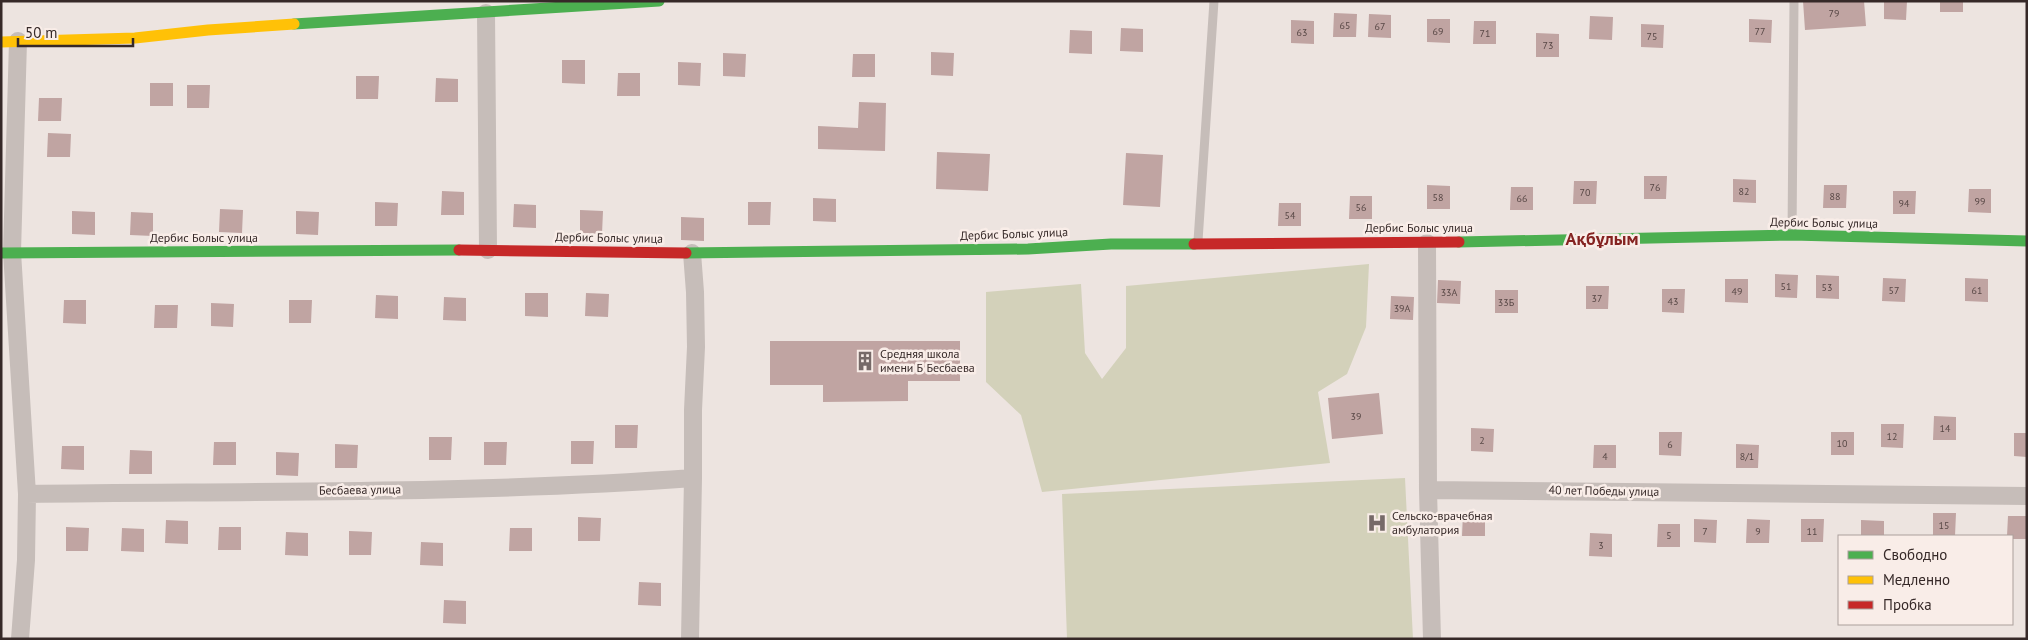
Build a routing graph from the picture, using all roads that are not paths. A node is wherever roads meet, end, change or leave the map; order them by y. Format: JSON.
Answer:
{"nodes":[{"id":1,"x":659,"y":1,"type":"edge"},
{"id":2,"x":1214,"y":1,"type":"edge"},
{"id":3,"x":1794,"y":1,"type":"edge"},
{"id":4,"x":486,"y":13,"type":"junction"},
{"id":5,"x":10,"y":41,"type":"edge"},
{"id":6,"x":1792,"y":235,"type":"junction"},
{"id":7,"x":2027,"y":240,"type":"edge"},
{"id":8,"x":1427,"y":243,"type":"junction"},
{"id":9,"x":1198,"y":244,"type":"junction"},
{"id":10,"x":488,"y":250,"type":"junction"},
{"id":11,"x":7,"y":253,"type":"edge"},
{"id":12,"x":692,"y":253,"type":"junction"},
{"id":13,"x":693,"y":478,"type":"junction"},
{"id":14,"x":1428,"y":490,"type":"junction"},
{"id":15,"x":27,"y":494,"type":"junction"},
{"id":16,"x":2027,"y":496,"type":"edge"},
{"id":17,"x":20,"y":639,"type":"edge"},
{"id":18,"x":690,"y":639,"type":"edge"},
{"id":19,"x":1432,"y":639,"type":"edge"}],
"edges":[{"from":1,"to":4,"type":"street"},
{"from":2,"to":9,"type":"lane"},
{"from":3,"to":6,"type":"lane"},
{"from":4,"to":5,"type":"street"},
{"from":4,"to":10,"type":"street"},
{"from":5,"to":11,"type":"street"},
{"from":6,"to":7,"type":"street","name":"Дербис Болыс улица"},
{"from":6,"to":8,"type":"street","name":"Дербис Болыс улица"},
{"from":8,"to":9,"type":"street","name":"Дербис Болыс улица"},
{"from":8,"to":14,"type":"street"},
{"from":9,"to":12,"type":"street","name":"Дербис Болыс улица"},
{"from":10,"to":11,"type":"street","name":"Дербис Болыс улица"},
{"from":10,"to":12,"type":"street","name":"Дербис Болыс улица"},
{"from":11,"to":15,"type":"street"},
{"from":12,"to":13,"type":"street"},
{"from":13,"to":15,"type":"street","name":"Бесбаева улица"},
{"from":13,"to":18,"type":"street"},
{"from":14,"to":16,"type":"street","name":"40 лет Победы улица"},
{"from":14,"to":19,"type":"street"},
{"from":15,"to":17,"type":"street"}]}
